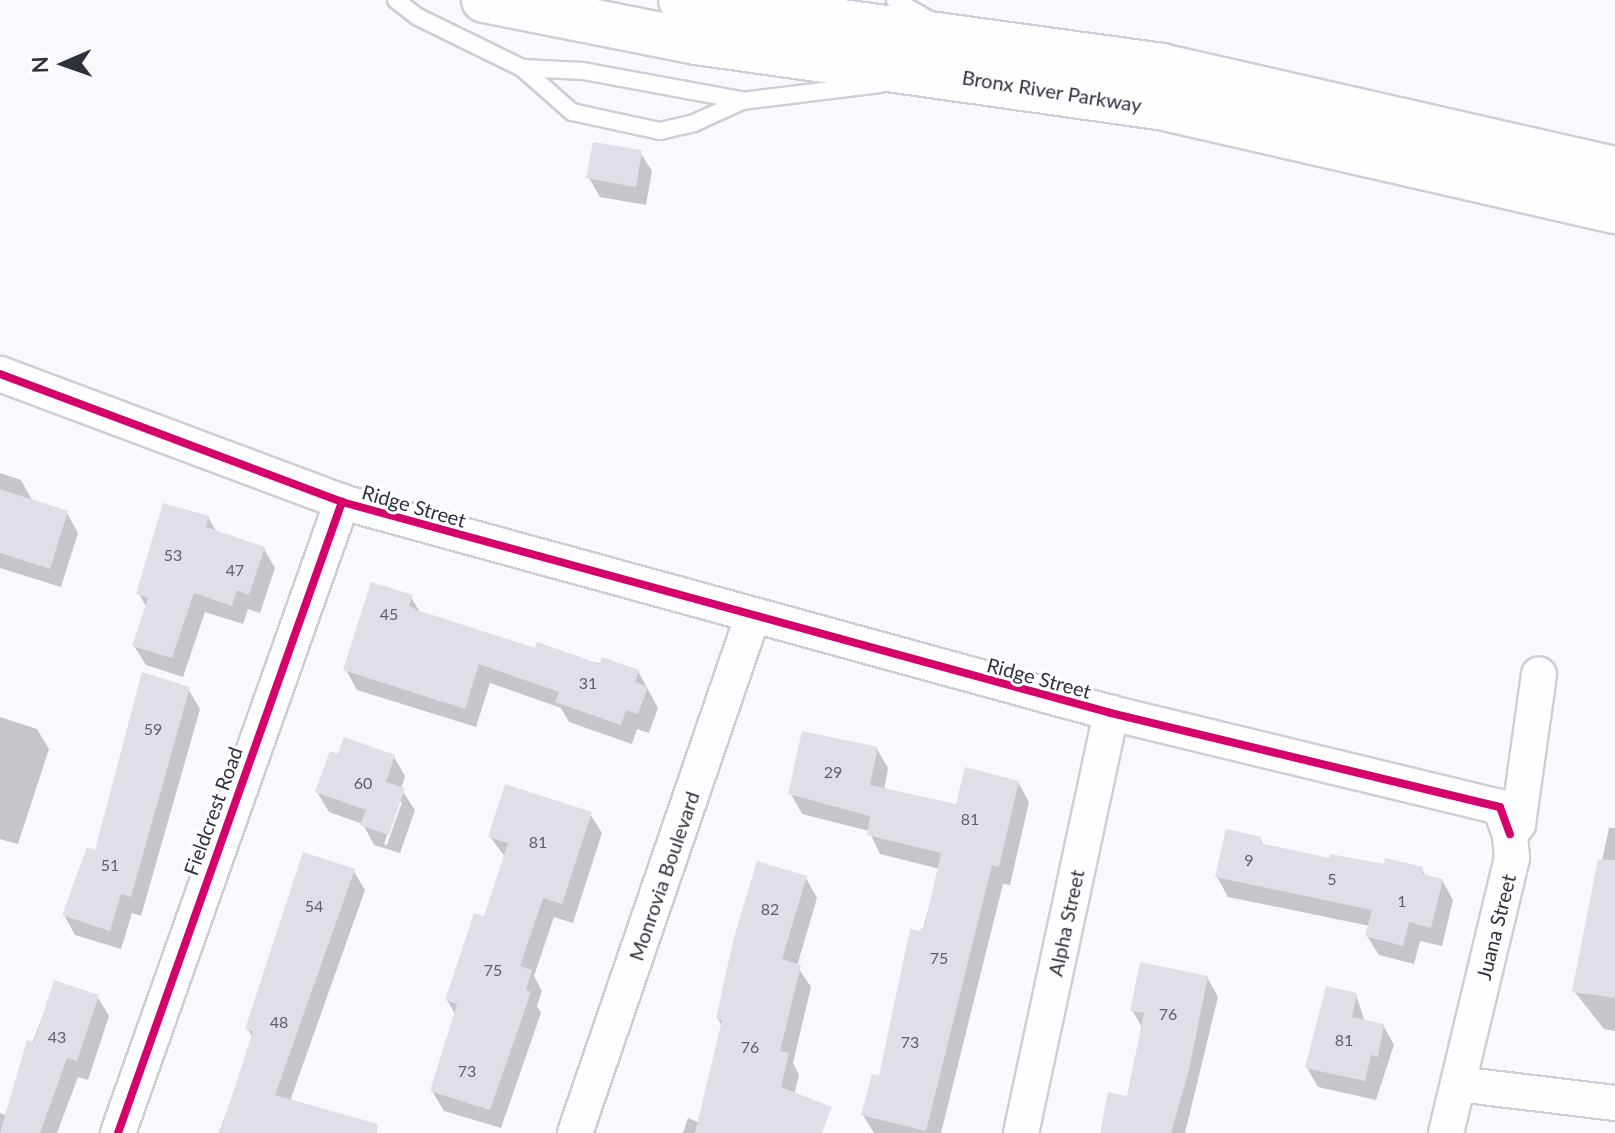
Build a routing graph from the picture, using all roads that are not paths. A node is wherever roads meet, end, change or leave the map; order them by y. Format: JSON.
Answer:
{"nodes":[{"id":1,"x":396,"y":0,"type":"edge"},
{"id":2,"x":484,"y":0,"type":"edge"},
{"id":3,"x":681,"y":0,"type":"edge"},
{"id":4,"x":895,"y":0,"type":"edge"},
{"id":5,"x":954,"y":55,"type":"junction"},
{"id":6,"x":522,"y":68,"type":"junction"},
{"id":7,"x":742,"y":101,"type":"junction"},
{"id":8,"x":1615,"y":169,"type":"edge"},
{"id":9,"x":1615,"y":211,"type":"edge"},
{"id":10,"x":0,"y":374,"type":"edge"},
{"id":11,"x":342,"y":502,"type":"junction"},
{"id":12,"x":752,"y":618,"type":"junction"},
{"id":13,"x":1539,"y":674,"type":"dead end"},
{"id":14,"x":1111,"y":713,"type":"junction"},
{"id":15,"x":1510,"y":834,"type":"junction"},
{"id":16,"x":1458,"y":1084,"type":"junction"},
{"id":17,"x":1615,"y":1103,"type":"edge"},
{"id":18,"x":118,"y":1133,"type":"edge"},
{"id":19,"x":575,"y":1133,"type":"edge"},
{"id":20,"x":1021,"y":1133,"type":"edge"},
{"id":21,"x":1446,"y":1133,"type":"edge"}],
"edges":[{"from":1,"to":6,"type":"lane"},
{"from":2,"to":5,"type":"highway","name":"Bronx River Parkway"},
{"from":3,"to":5,"type":"highway","name":"Bronx River Parkway"},
{"from":4,"to":5,"type":"lane"},
{"from":5,"to":7,"type":"lane"},
{"from":5,"to":8,"type":"highway","name":"Bronx River Parkway"},
{"from":5,"to":9,"type":"highway","name":"Bronx River Parkway"},
{"from":6,"to":7,"type":"lane"},
{"from":6,"to":7,"type":"lane"},
{"from":10,"to":11,"type":"street","name":"Ridge Street"},
{"from":11,"to":12,"type":"street","name":"Ridge Street"},
{"from":11,"to":18,"type":"street","name":"Fieldcrest Road"},
{"from":12,"to":14,"type":"street","name":"Ridge Street"},
{"from":12,"to":19,"type":"street","name":"Monrovia Boulevard"},
{"from":13,"to":15,"type":"street","name":"Juana Street"},
{"from":14,"to":15,"type":"street","name":"Ridge Street"},
{"from":14,"to":20,"type":"street","name":"Alpha Street"},
{"from":15,"to":16,"type":"street","name":"Juana Street"},
{"from":16,"to":17,"type":"street"},
{"from":16,"to":21,"type":"street","name":"Juana Street"}]}
